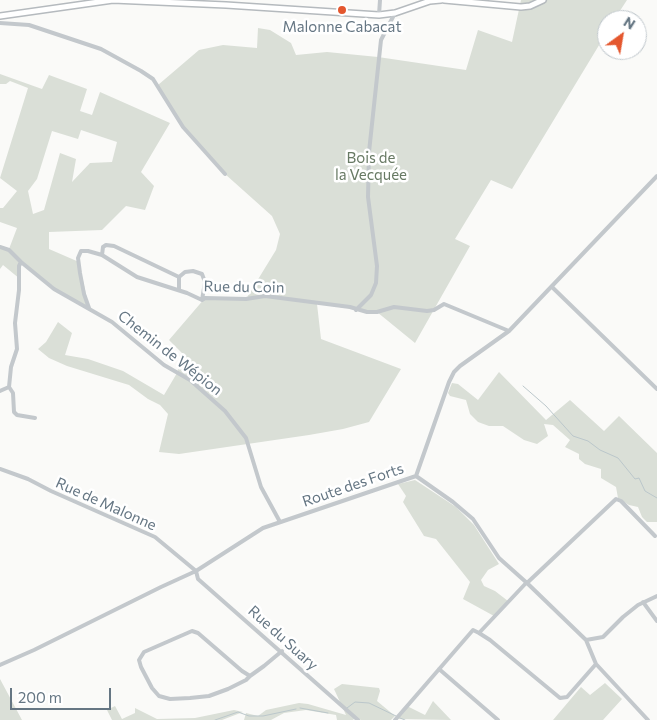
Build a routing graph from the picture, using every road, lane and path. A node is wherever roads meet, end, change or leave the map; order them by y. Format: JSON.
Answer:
{"nodes":[{"id":1,"x":121,"y":0,"type":"edge"},
{"id":2,"x":380,"y":0,"type":"edge"},
{"id":3,"x":443,"y":0,"type":"edge"},
{"id":4,"x":541,"y":1,"type":"edge"},
{"id":5,"x":200,"y":2,"type":"edge"},
{"id":6,"x":395,"y":13,"type":"junction"},
{"id":7,"x":379,"y":15,"type":"junction"},
{"id":8,"x":0,"y":16,"type":"edge"},
{"id":9,"x":0,"y":23,"type":"edge"},
{"id":10,"x":225,"y":174,"type":"dead end"},
{"id":11,"x":657,"y":176,"type":"edge"},
{"id":12,"x":0,"y":247,"type":"edge"},
{"id":13,"x":102,"y":255,"type":"junction"},
{"id":14,"x":21,"y":262,"type":"junction"},
{"id":15,"x":179,"y":277,"type":"junction"},
{"id":16,"x":552,"y":287,"type":"junction"},
{"id":17,"x":179,"y":290,"type":"junction"},
{"id":18,"x":202,"y":300,"type":"junction"},
{"id":19,"x":88,"y":308,"type":"junction"},
{"id":20,"x":356,"y":310,"type":"junction"},
{"id":21,"x":509,"y":331,"type":"junction"},
{"id":22,"x":9,"y":387,"type":"junction"},
{"id":23,"x":657,"y":389,"type":"edge"},
{"id":24,"x":0,"y":391,"type":"edge"},
{"id":25,"x":35,"y":418,"type":"dead end"},
{"id":26,"x":0,"y":469,"type":"edge"},
{"id":27,"x":416,"y":476,"type":"junction"},
{"id":28,"x":280,"y":522,"type":"junction"},
{"id":29,"x":655,"y":536,"type":"dead end"},
{"id":30,"x":196,"y":571,"type":"junction"},
{"id":31,"x":527,"y":582,"type":"junction"},
{"id":32,"x":657,"y":596,"type":"edge"},
{"id":33,"x":643,"y":602,"type":"junction"},
{"id":34,"x":657,"y":621,"type":"edge"},
{"id":35,"x":479,"y":633,"type":"junction"},
{"id":36,"x":586,"y":640,"type":"junction"},
{"id":37,"x":282,"y":651,"type":"junction"},
{"id":38,"x":596,"y":664,"type":"junction"},
{"id":39,"x":0,"y":665,"type":"edge"},
{"id":40,"x":439,"y":669,"type":"junction"},
{"id":41,"x":250,"y":676,"type":"junction"},
{"id":42,"x":358,"y":720,"type":"edge"},
{"id":43,"x":395,"y":720,"type":"edge"},
{"id":44,"x":498,"y":720,"type":"edge"},
{"id":45,"x":648,"y":720,"type":"edge"}],
"edges":[{"from":1,"to":5,"type":"main road"},
{"from":1,"to":8,"type":"main road"},
{"from":2,"to":7,"type":"street"},
{"from":3,"to":4,"type":"main road"},
{"from":3,"to":6,"type":"main road"},
{"from":5,"to":7,"type":"main road"},
{"from":6,"to":7,"type":"main road"},
{"from":6,"to":20,"type":"street"},
{"from":9,"to":10,"type":"street"},
{"from":11,"to":16,"type":"street","name":"Route des Forts"},
{"from":12,"to":14,"type":"street","name":"Chemin de Wépion"},
{"from":13,"to":15,"type":"street"},
{"from":13,"to":17,"type":"street","name":"Rue du Coin"},
{"from":13,"to":19,"type":"street","name":"Rue du Coin"},
{"from":14,"to":19,"type":"street","name":"Chemin de Wépion"},
{"from":14,"to":22,"type":"street"},
{"from":15,"to":17,"type":"street"},
{"from":15,"to":18,"type":"street"},
{"from":16,"to":21,"type":"street","name":"Route des Forts"},
{"from":16,"to":23,"type":"street"},
{"from":17,"to":18,"type":"street","name":"Rue du Coin"},
{"from":18,"to":20,"type":"street","name":"Rue du Coin"},
{"from":19,"to":28,"type":"street","name":"Chemin de Wépion"},
{"from":20,"to":21,"type":"street","name":"Rue du Coin"},
{"from":21,"to":27,"type":"street","name":"Route des Forts"},
{"from":22,"to":24,"type":"street"},
{"from":22,"to":25,"type":"street"},
{"from":26,"to":30,"type":"street","name":"Rue de Malonne"},
{"from":27,"to":28,"type":"street","name":"Route des Forts"},
{"from":27,"to":31,"type":"street"},
{"from":28,"to":30,"type":"street","name":"Route des Forts"},
{"from":29,"to":31,"type":"street"},
{"from":30,"to":37,"type":"street","name":"Rue du Suary"},
{"from":30,"to":39,"type":"street","name":"Route des Forts"},
{"from":31,"to":35,"type":"street"},
{"from":31,"to":36,"type":"street"},
{"from":32,"to":33,"type":"street"},
{"from":33,"to":34,"type":"street"},
{"from":33,"to":36,"type":"street"},
{"from":35,"to":38,"type":"street"},
{"from":35,"to":40,"type":"street"},
{"from":36,"to":38,"type":"street"},
{"from":37,"to":41,"type":"street"},
{"from":37,"to":42,"type":"street","name":"Rue du Suary"},
{"from":38,"to":45,"type":"street"},
{"from":40,"to":43,"type":"street"},
{"from":40,"to":44,"type":"street"},
{"from":41,"to":41,"type":"street"}]}
